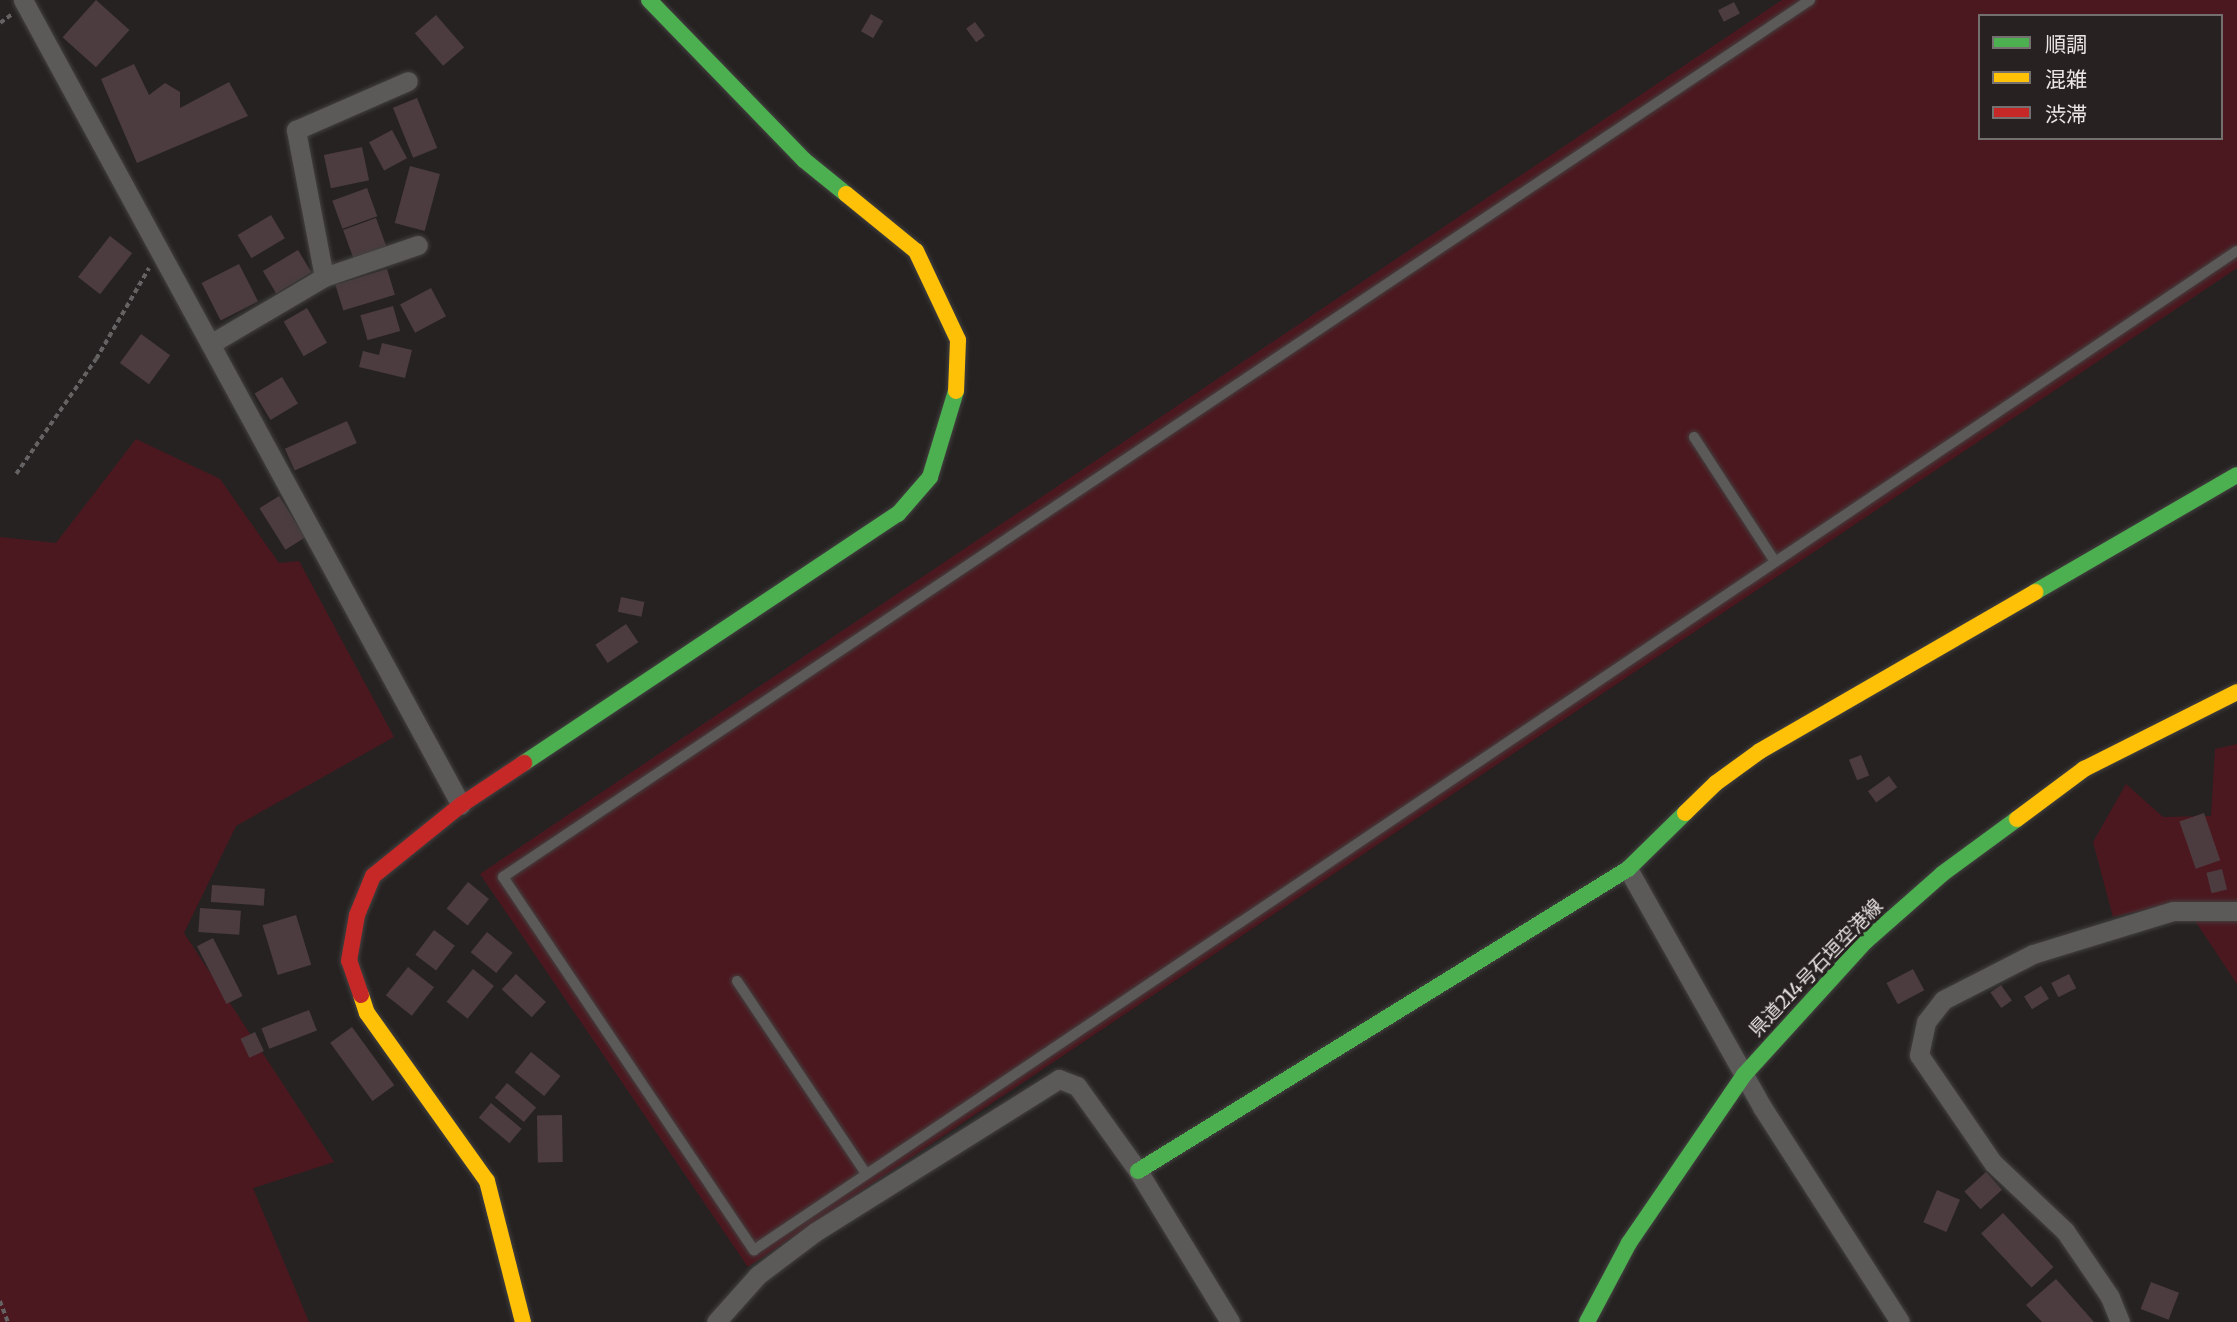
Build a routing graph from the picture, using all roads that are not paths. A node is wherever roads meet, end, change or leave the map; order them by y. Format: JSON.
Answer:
{"nodes":[{"id":1,"x":23,"y":0,"type":"edge"},
{"id":2,"x":649,"y":0,"type":"edge"},
{"id":3,"x":1810,"y":0,"type":"edge"},
{"id":4,"x":408,"y":81,"type":"dead end"},
{"id":5,"x":418,"y":245,"type":"dead end"},
{"id":6,"x":2237,"y":251,"type":"edge"},
{"id":7,"x":324,"y":277,"type":"junction"},
{"id":8,"x":212,"y":343,"type":"junction"},
{"id":9,"x":1694,"y":437,"type":"dead end"},
{"id":10,"x":2237,"y":475,"type":"edge"},
{"id":11,"x":1774,"y":560,"type":"junction"},
{"id":12,"x":2237,"y":692,"type":"edge"},
{"id":13,"x":461,"y":805,"type":"junction"},
{"id":14,"x":1628,"y":869,"type":"junction"},
{"id":15,"x":2237,"y":911,"type":"edge"},
{"id":16,"x":737,"y":981,"type":"dead end"},
{"id":17,"x":1744,"y":1075,"type":"junction"},
{"id":18,"x":1138,"y":1171,"type":"junction"},
{"id":19,"x":866,"y":1174,"type":"junction"},
{"id":20,"x":523,"y":1322,"type":"edge"},
{"id":21,"x":716,"y":1322,"type":"edge"},
{"id":22,"x":1230,"y":1322,"type":"edge"},
{"id":23,"x":1587,"y":1322,"type":"edge"},
{"id":24,"x":1900,"y":1322,"type":"edge"},
{"id":25,"x":2120,"y":1322,"type":"edge"}],
"edges":[{"from":1,"to":8,"type":"street"},
{"from":2,"to":13,"type":"street"},
{"from":3,"to":19,"type":"lane"},
{"from":4,"to":7,"type":"street"},
{"from":5,"to":7,"type":"street"},
{"from":6,"to":11,"type":"lane"},
{"from":7,"to":8,"type":"street"},
{"from":8,"to":13,"type":"street"},
{"from":9,"to":11,"type":"lane"},
{"from":10,"to":14,"type":"street"},
{"from":11,"to":19,"type":"lane"},
{"from":12,"to":17,"type":"street","name":"県道214号石垣空港線"},
{"from":13,"to":20,"type":"street"},
{"from":14,"to":17,"type":"street"},
{"from":14,"to":18,"type":"street"},
{"from":15,"to":25,"type":"street"},
{"from":16,"to":19,"type":"lane"},
{"from":17,"to":23,"type":"street","name":"県道214号石垣空港線"},
{"from":17,"to":24,"type":"street"},
{"from":18,"to":21,"type":"street"},
{"from":18,"to":22,"type":"street"}]}
